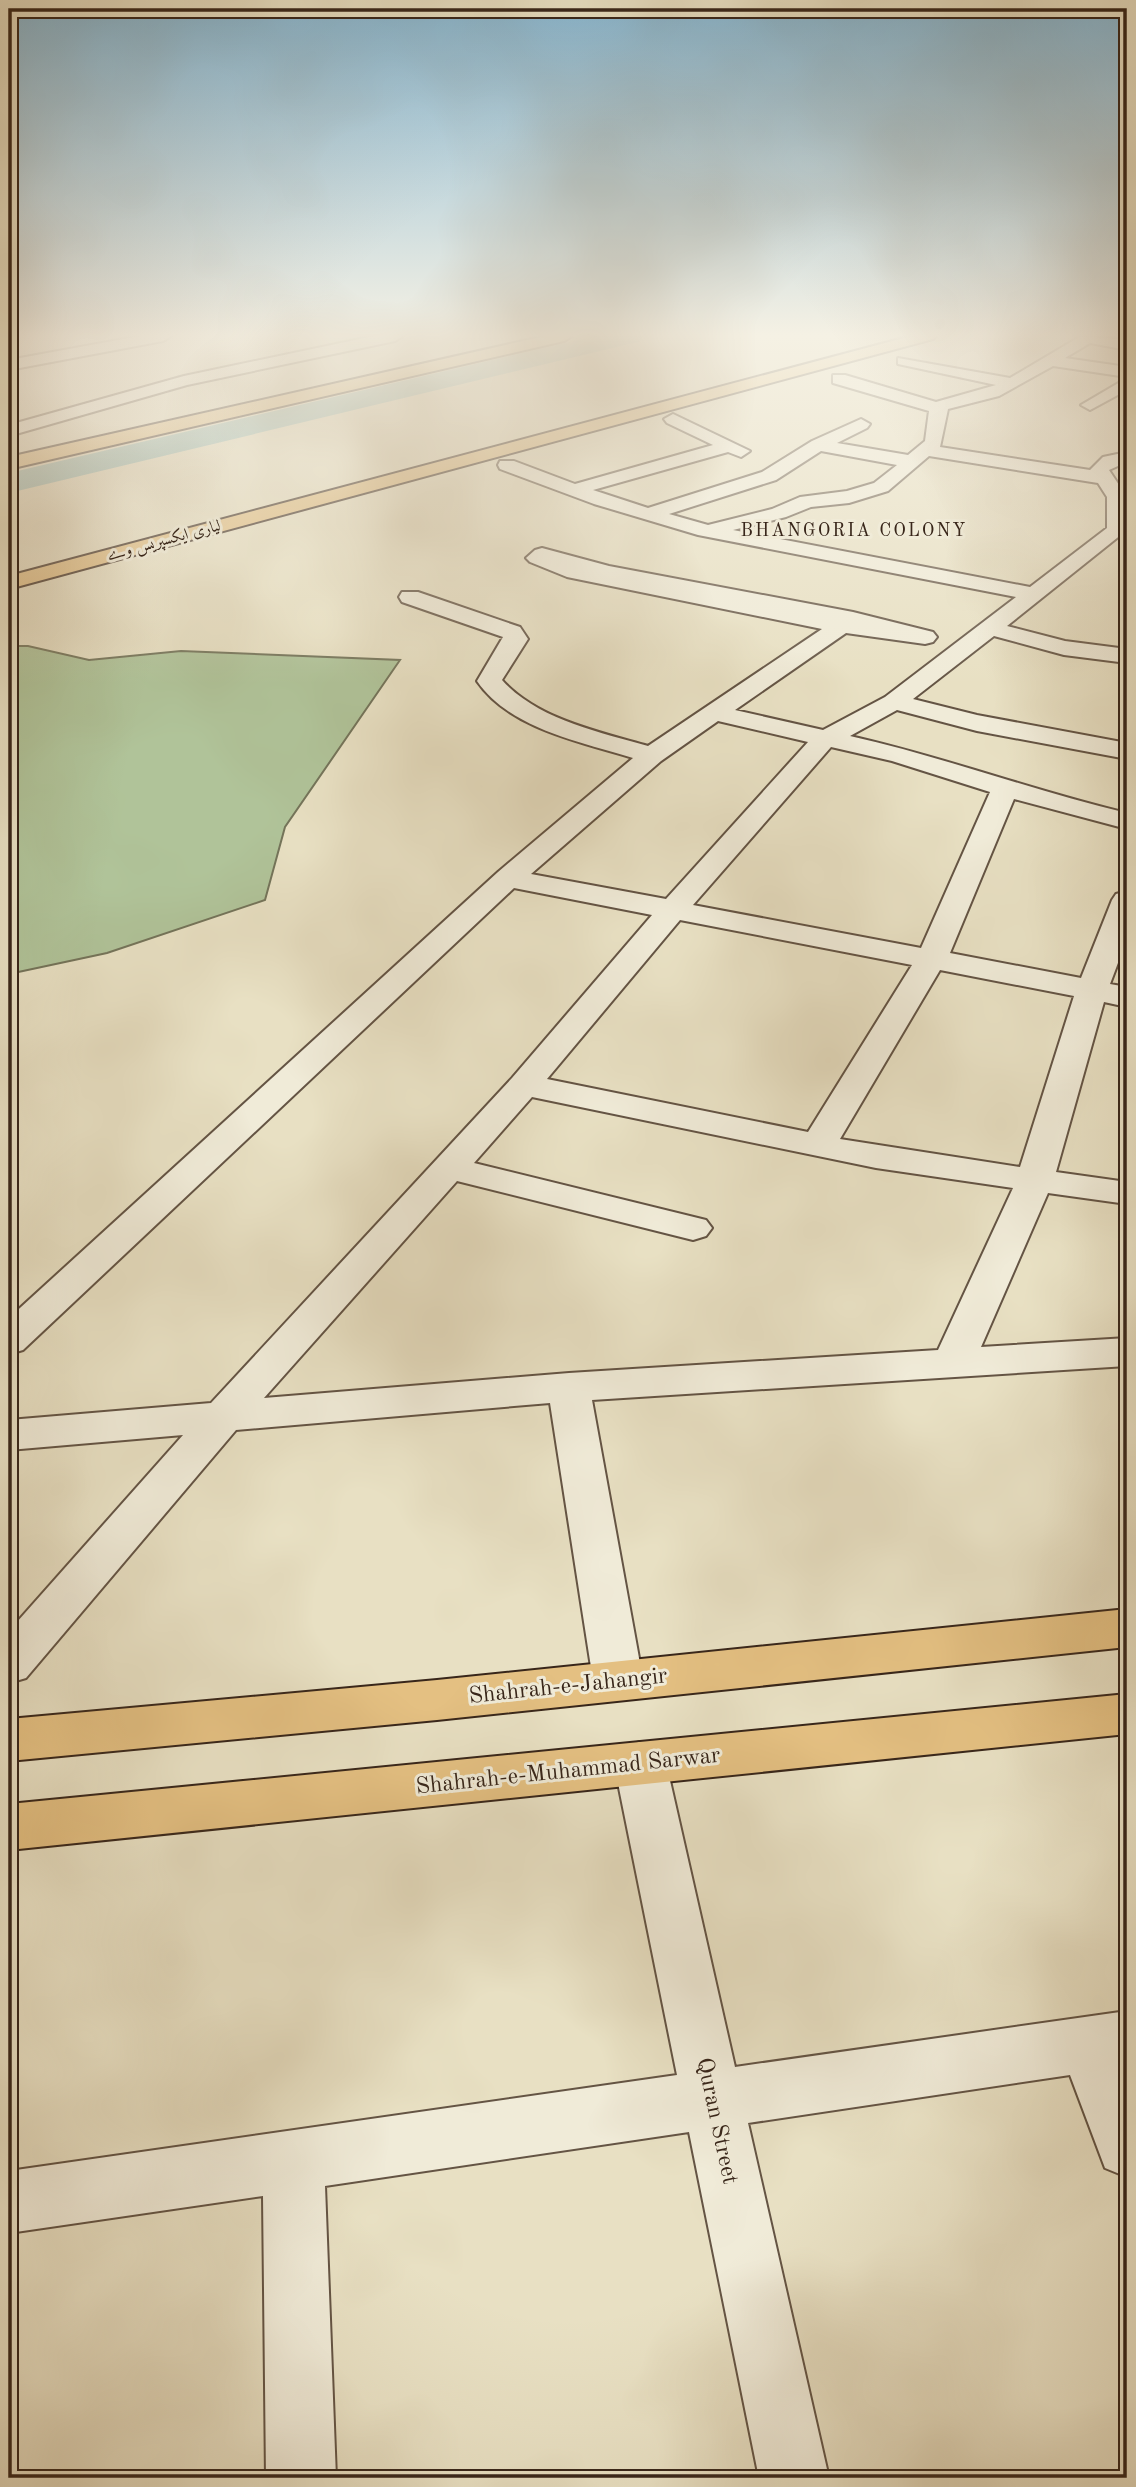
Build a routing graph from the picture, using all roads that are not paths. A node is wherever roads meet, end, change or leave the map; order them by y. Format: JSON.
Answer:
{"nodes":[{"id":1,"x":57,"y":452,"type":"edge"},
{"id":2,"x":496,"y":452,"type":"edge"},
{"id":3,"x":708,"y":452,"type":"edge"},
{"id":4,"x":746,"y":452,"type":"edge"},
{"id":5,"x":805,"y":452,"type":"edge"},
{"id":6,"x":883,"y":452,"type":"edge"},
{"id":7,"x":924,"y":452,"type":"edge"},
{"id":8,"x":919,"y":456,"type":"junction"},
{"id":9,"x":9,"y":463,"type":"edge"},
{"id":10,"x":508,"y":465,"type":"dead end"},
{"id":11,"x":782,"y":465,"type":"junction"},
{"id":12,"x":1119,"y":482,"type":"edge"},
{"id":13,"x":574,"y":490,"type":"junction"},
{"id":14,"x":648,"y":514,"type":"junction"},
{"id":15,"x":705,"y":531,"type":"junction"},
{"id":16,"x":9,"y":583,"type":"edge"},
{"id":17,"x":1034,"y":594,"type":"junction"},
{"id":18,"x":410,"y":597,"type":"dead end"},
{"id":19,"x":842,"y":626,"type":"junction"},
{"id":20,"x":989,"y":628,"type":"junction"},
{"id":21,"x":1127,"y":656,"type":"edge"},
{"id":22,"x":894,"y":702,"type":"junction"},
{"id":23,"x":714,"y":713,"type":"junction"},
{"id":24,"x":824,"y":740,"type":"junction"},
{"id":25,"x":1127,"y":751,"type":"edge"},
{"id":26,"x":652,"y":755,"type":"junction"},
{"id":27,"x":1005,"y":788,"type":"junction"},
{"id":28,"x":1127,"y":821,"type":"edge"},
{"id":29,"x":508,"y":878,"type":"junction"},
{"id":30,"x":1127,"y":900,"type":"edge"},
{"id":31,"x":675,"y":907,"type":"junction"},
{"id":32,"x":932,"y":958,"type":"junction"},
{"id":33,"x":1092,"y":990,"type":"junction"},
{"id":34,"x":1127,"y":997,"type":"edge"},
{"id":35,"x":524,"y":1085,"type":"junction"},
{"id":36,"x":819,"y":1144,"type":"junction"},
{"id":37,"x":450,"y":1167,"type":"junction"},
{"id":38,"x":1035,"y":1179,"type":"junction"},
{"id":39,"x":1127,"y":1193,"type":"edge"},
{"id":40,"x":692,"y":1228,"type":"dead end"},
{"id":41,"x":9,"y":1341,"type":"edge"},
{"id":42,"x":1127,"y":1352,"type":"edge"},
{"id":43,"x":953,"y":1363,"type":"junction"},
{"id":44,"x":569,"y":1387,"type":"junction"},
{"id":45,"x":223,"y":1417,"type":"junction"},
{"id":46,"x":9,"y":1435,"type":"edge"},
{"id":47,"x":1127,"y":1629,"type":"edge"},
{"id":48,"x":9,"y":1664,"type":"edge"},
{"id":49,"x":618,"y":1680,"type":"junction"},
{"id":50,"x":1127,"y":1714,"type":"edge"},
{"id":51,"x":9,"y":1740,"type":"edge"},
{"id":52,"x":640,"y":1763,"type":"junction"},
{"id":53,"x":9,"y":1827,"type":"edge"},
{"id":54,"x":1108,"y":2042,"type":"edge"},
{"id":55,"x":712,"y":2100,"type":"junction"},
{"id":56,"x":1127,"y":2147,"type":"edge"},
{"id":57,"x":293,"y":2161,"type":"junction"},
{"id":58,"x":9,"y":2202,"type":"edge"},
{"id":59,"x":301,"y":2478,"type":"edge"},
{"id":60,"x":794,"y":2478,"type":"edge"}],
"edges":[{"from":1,"to":9,"type":"main road"},
{"from":2,"to":16,"type":"main road","name":"لیاری ایکسپریس وے"},
{"from":3,"to":13,"type":"street"},
{"from":4,"to":11,"type":"street"},
{"from":5,"to":11,"type":"street"},
{"from":6,"to":8,"type":"street"},
{"from":7,"to":8,"type":"street"},
{"from":8,"to":12,"type":"street"},
{"from":8,"to":15,"type":"street"},
{"from":10,"to":13,"type":"street"},
{"from":11,"to":14,"type":"street"},
{"from":12,"to":17,"type":"street"},
{"from":13,"to":14,"type":"street"},
{"from":14,"to":15,"type":"street"},
{"from":15,"to":17,"type":"street"},
{"from":17,"to":20,"type":"street"},
{"from":18,"to":26,"type":"street"},
{"from":19,"to":19,"type":"street"},
{"from":19,"to":23,"type":"street"},
{"from":20,"to":21,"type":"street"},
{"from":20,"to":22,"type":"street"},
{"from":22,"to":24,"type":"street"},
{"from":22,"to":25,"type":"street"},
{"from":23,"to":24,"type":"street"},
{"from":23,"to":26,"type":"street"},
{"from":24,"to":27,"type":"street"},
{"from":24,"to":31,"type":"street"},
{"from":26,"to":29,"type":"street"},
{"from":27,"to":28,"type":"street"},
{"from":27,"to":32,"type":"street"},
{"from":29,"to":31,"type":"street"},
{"from":29,"to":41,"type":"street"},
{"from":30,"to":33,"type":"street"},
{"from":31,"to":32,"type":"street"},
{"from":31,"to":35,"type":"street"},
{"from":32,"to":33,"type":"street"},
{"from":32,"to":36,"type":"street"},
{"from":33,"to":34,"type":"street"},
{"from":33,"to":38,"type":"street"},
{"from":35,"to":36,"type":"street"},
{"from":35,"to":37,"type":"street"},
{"from":36,"to":38,"type":"street"},
{"from":37,"to":40,"type":"street"},
{"from":37,"to":45,"type":"street"},
{"from":38,"to":39,"type":"street"},
{"from":38,"to":43,"type":"street"},
{"from":42,"to":43,"type":"street"},
{"from":43,"to":44,"type":"street"},
{"from":44,"to":45,"type":"street"},
{"from":44,"to":49,"type":"street"},
{"from":45,"to":46,"type":"street"},
{"from":45,"to":48,"type":"street"},
{"from":47,"to":49,"type":"main road","name":"Shahrah-e-Jahangir"},
{"from":49,"to":51,"type":"main road","name":"Shahrah-e-Jahangir"},
{"from":50,"to":52,"type":"main road","name":"Shahrah-e-Muhammad Sarwar"},
{"from":52,"to":53,"type":"main road","name":"Shahrah-e-Muhammad Sarwar"},
{"from":52,"to":55,"type":"street","name":"Quran Street"},
{"from":54,"to":55,"type":"street"},
{"from":54,"to":56,"type":"street"},
{"from":55,"to":57,"type":"street"},
{"from":55,"to":60,"type":"street","name":"Quran Street"},
{"from":57,"to":58,"type":"street"},
{"from":57,"to":59,"type":"street"}]}
